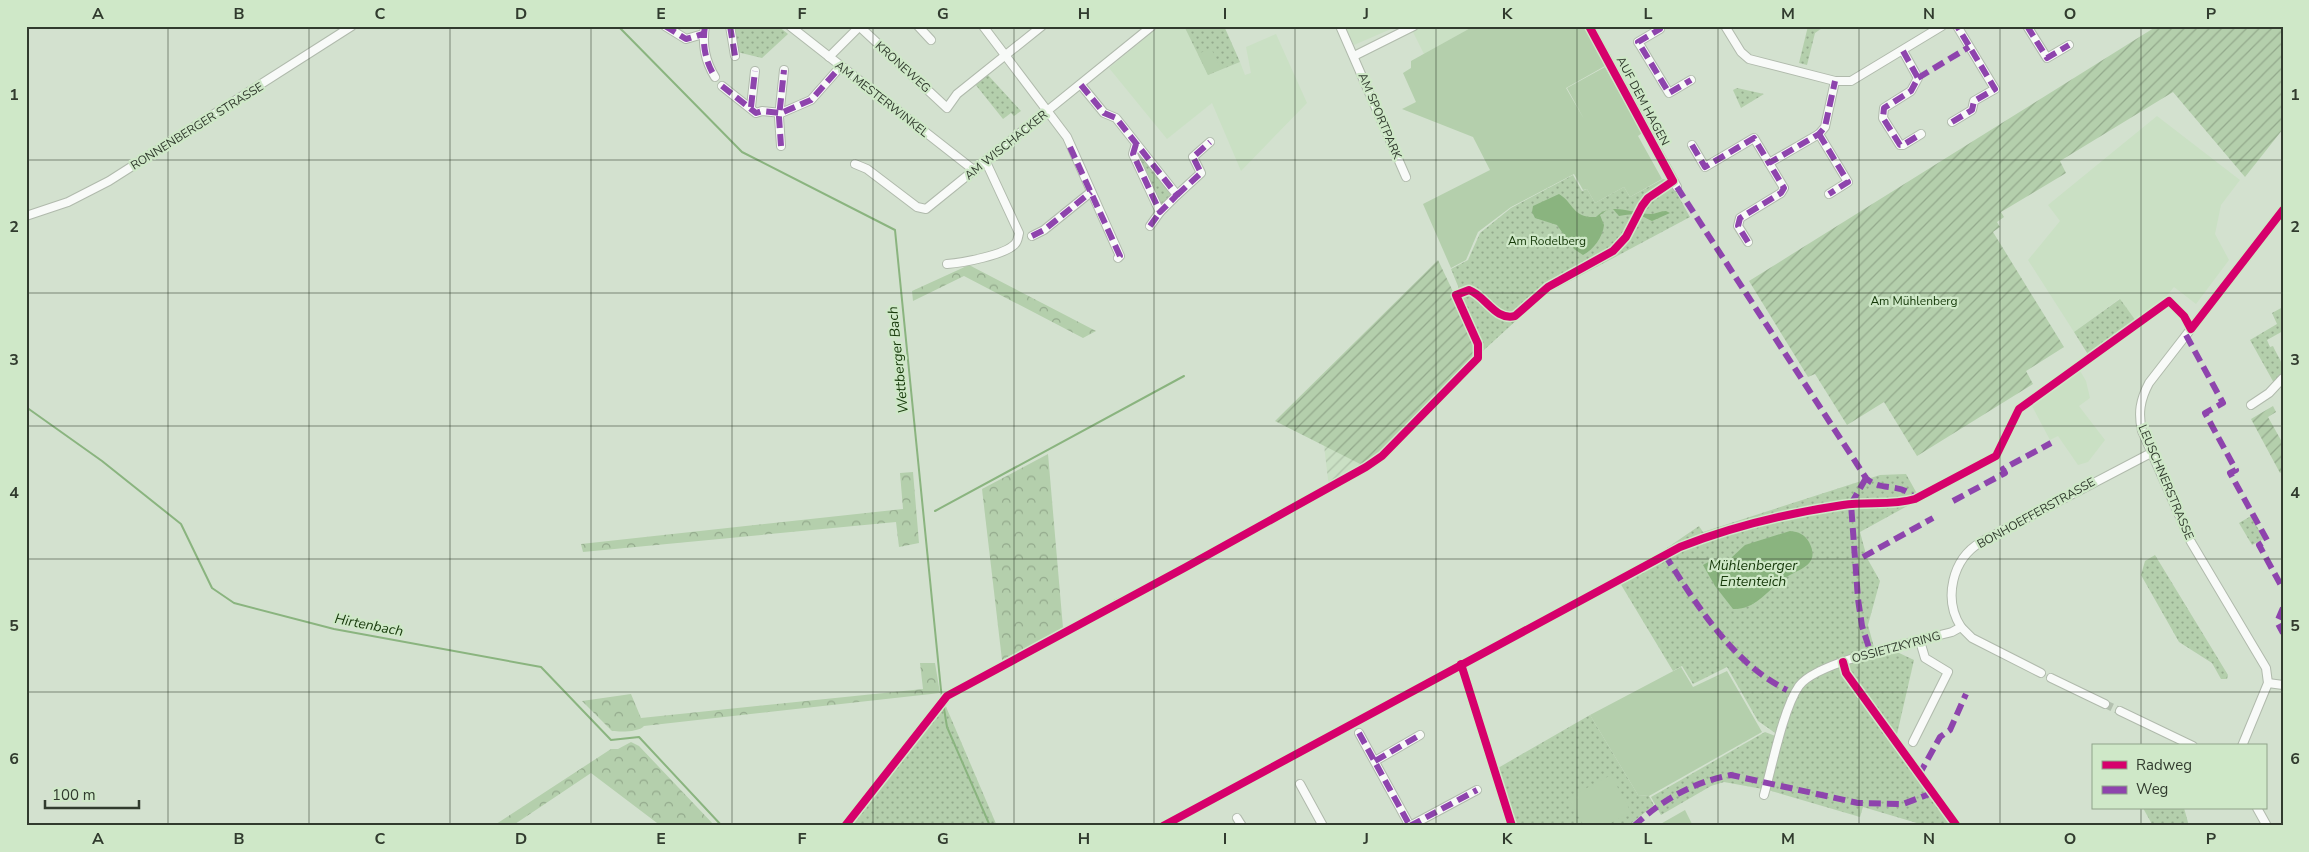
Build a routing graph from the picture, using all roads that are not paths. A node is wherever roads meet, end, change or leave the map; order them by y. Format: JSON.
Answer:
{"nodes":[{"id":1,"x":352,"y":26,"type":"edge"},
{"id":2,"x":665,"y":26,"type":"edge"},
{"id":3,"x":730,"y":26,"type":"edge"},
{"id":4,"x":790,"y":26,"type":"edge"},
{"id":5,"x":918,"y":26,"type":"edge"},
{"id":6,"x":983,"y":26,"type":"edge"},
{"id":7,"x":1042,"y":26,"type":"edge"},
{"id":8,"x":1152,"y":26,"type":"edge"},
{"id":9,"x":1340,"y":26,"type":"edge"},
{"id":10,"x":1414,"y":26,"type":"edge"},
{"id":11,"x":1589,"y":26,"type":"edge"},
{"id":12,"x":1725,"y":26,"type":"edge"},
{"id":13,"x":1942,"y":26,"type":"edge"},
{"id":14,"x":1956,"y":26,"type":"edge"},
{"id":15,"x":2027,"y":26,"type":"edge"},
{"id":16,"x":860,"y":27,"type":"edge"},
{"id":17,"x":1660,"y":27,"type":"edge"},
{"id":18,"x":704,"y":30,"type":"edge"},
{"id":19,"x":931,"y":40,"type":"dead end"},
{"id":20,"x":2069,"y":45,"type":"dead end"},
{"id":21,"x":1903,"y":51,"type":"junction"},
{"id":22,"x":735,"y":56,"type":"dead end"},
{"id":23,"x":1006,"y":56,"type":"junction"},
{"id":24,"x":1354,"y":56,"type":"junction"},
{"id":25,"x":829,"y":57,"type":"junction"},
{"id":26,"x":841,"y":66,"type":"junction"},
{"id":27,"x":784,"y":70,"type":"dead end"},
{"id":28,"x":755,"y":71,"type":"dead end"},
{"id":29,"x":715,"y":77,"type":"dead end"},
{"id":30,"x":1691,"y":80,"type":"dead end"},
{"id":31,"x":1835,"y":81,"type":"junction"},
{"id":32,"x":1081,"y":85,"type":"junction"},
{"id":33,"x":722,"y":86,"type":"dead end"},
{"id":34,"x":751,"y":107,"type":"junction"},
{"id":35,"x":1048,"y":111,"type":"junction"},
{"id":36,"x":781,"y":113,"type":"junction"},
{"id":37,"x":1952,"y":122,"type":"dead end"},
{"id":38,"x":1820,"y":134,"type":"junction"},
{"id":39,"x":1922,"y":134,"type":"dead end"},
{"id":40,"x":1210,"y":142,"type":"dead end"},
{"id":41,"x":1136,"y":144,"type":"junction"},
{"id":42,"x":1692,"y":145,"type":"dead end"},
{"id":43,"x":781,"y":146,"type":"dead end"},
{"id":44,"x":986,"y":162,"type":"junction"},
{"id":45,"x":1769,"y":163,"type":"junction"},
{"id":46,"x":855,"y":164,"type":"dead end"},
{"id":47,"x":975,"y":171,"type":"junction"},
{"id":48,"x":1406,"y":177,"type":"dead end"},
{"id":49,"x":1677,"y":187,"type":"dead end"},
{"id":50,"x":1091,"y":192,"type":"junction"},
{"id":51,"x":1829,"y":194,"type":"dead end"},
{"id":52,"x":1177,"y":195,"type":"junction"},
{"id":53,"x":2283,"y":210,"type":"edge"},
{"id":54,"x":1160,"y":212,"type":"junction"},
{"id":55,"x":26,"y":216,"type":"edge"},
{"id":56,"x":1150,"y":226,"type":"dead end"},
{"id":57,"x":1032,"y":236,"type":"dead end"},
{"id":58,"x":1748,"y":242,"type":"dead end"},
{"id":59,"x":1118,"y":258,"type":"dead end"},
{"id":60,"x":947,"y":264,"type":"dead end"},
{"id":61,"x":2283,"y":378,"type":"edge"},
{"id":62,"x":2251,"y":405,"type":"dead end"},
{"id":63,"x":2151,"y":453,"type":"junction"},
{"id":64,"x":1961,"y":627,"type":"junction"},
{"id":65,"x":1920,"y":641,"type":"junction"},
{"id":66,"x":2041,"y":673,"type":"dead end"},
{"id":67,"x":2051,"y":678,"type":"dead end"},
{"id":68,"x":2268,"y":683,"type":"junction"},
{"id":69,"x":2283,"y":685,"type":"edge"},
{"id":70,"x":2105,"y":704,"type":"tunnel mouth"},
{"id":71,"x":2120,"y":711,"type":"tunnel mouth"},
{"id":72,"x":1359,"y":734,"type":"dead end"},
{"id":73,"x":1420,"y":735,"type":"dead end"},
{"id":74,"x":1913,"y":742,"type":"dead end"},
{"id":75,"x":2189,"y":744,"type":"edge"},
{"id":76,"x":2243,"y":744,"type":"edge"},
{"id":77,"x":1375,"y":760,"type":"junction"},
{"id":78,"x":1300,"y":784,"type":"dead end"},
{"id":79,"x":1477,"y":790,"type":"dead end"},
{"id":80,"x":1764,"y":796,"type":"dead end"},
{"id":81,"x":2258,"y":810,"type":"edge"},
{"id":82,"x":1237,"y":818,"type":"dead end"},
{"id":83,"x":1242,"y":826,"type":"edge"},
{"id":84,"x":1323,"y":826,"type":"edge"},
{"id":85,"x":1410,"y":826,"type":"edge"},
{"id":86,"x":2267,"y":826,"type":"edge"}],
"edges":[{"from":1,"to":55,"type":"street","name":"RONNENBERGER STRASSE"},
{"from":2,"to":18,"type":"street"},
{"from":3,"to":22,"type":"street"},
{"from":4,"to":25,"type":"street","name":"AM MESTERWINKEL"},
{"from":5,"to":19,"type":"street"},
{"from":6,"to":23,"type":"street"},
{"from":7,"to":23,"type":"street"},
{"from":8,"to":32,"type":"street","name":"AM WISCHACKER"},
{"from":9,"to":24,"type":"street","name":"AM SPORTPARK"},
{"from":10,"to":24,"type":"street"},
{"from":11,"to":49,"type":"street","name":"AUF DEM HAGEN"},
{"from":12,"to":31,"type":"street"},
{"from":13,"to":21,"type":"street"},
{"from":14,"to":37,"type":"street"},
{"from":15,"to":20,"type":"street"},
{"from":16,"to":23,"type":"street","name":"KRONEWEG"},
{"from":16,"to":25,"type":"street"},
{"from":17,"to":30,"type":"street"},
{"from":18,"to":29,"type":"street"},
{"from":21,"to":31,"type":"street"},
{"from":21,"to":39,"type":"street"},
{"from":23,"to":35,"type":"street"},
{"from":24,"to":48,"type":"street","name":"AM SPORTPARK"},
{"from":25,"to":26,"type":"street","name":"AM MESTERWINKEL"},
{"from":26,"to":36,"type":"street"},
{"from":26,"to":47,"type":"street","name":"AM MESTERWINKEL"},
{"from":27,"to":36,"type":"street"},
{"from":28,"to":34,"type":"street"},
{"from":31,"to":38,"type":"street"},
{"from":32,"to":35,"type":"street","name":"AM WISCHACKER"},
{"from":32,"to":41,"type":"street"},
{"from":33,"to":34,"type":"street"},
{"from":34,"to":36,"type":"street"},
{"from":35,"to":44,"type":"street","name":"AM WISCHACKER"},
{"from":35,"to":50,"type":"street"},
{"from":36,"to":43,"type":"street"},
{"from":38,"to":45,"type":"street"},
{"from":38,"to":51,"type":"street"},
{"from":40,"to":52,"type":"street"},
{"from":41,"to":52,"type":"street"},
{"from":41,"to":54,"type":"street"},
{"from":42,"to":45,"type":"street"},
{"from":44,"to":47,"type":"street","name":"AM WISCHACKER"},
{"from":44,"to":60,"type":"street"},
{"from":45,"to":58,"type":"street"},
{"from":46,"to":47,"type":"street","name":"AM WISCHACKER"},
{"from":50,"to":57,"type":"street"},
{"from":50,"to":59,"type":"street"},
{"from":52,"to":54,"type":"street"},
{"from":53,"to":63,"type":"street","name":"LEUSCHNERSTRASSE"},
{"from":54,"to":56,"type":"street"},
{"from":61,"to":62,"type":"street"},
{"from":63,"to":64,"type":"street","name":"BONHOEFFERSTRASSE"},
{"from":63,"to":68,"type":"street","name":"LEUSCHNERSTRASSE"},
{"from":64,"to":65,"type":"street","name":"OSSIETZKYRING"},
{"from":64,"to":66,"type":"street"},
{"from":65,"to":74,"type":"street"},
{"from":65,"to":80,"type":"street","name":"OSSIETZKYRING"},
{"from":67,"to":70,"type":"street"},
{"from":68,"to":69,"type":"street"},
{"from":68,"to":76,"type":"street"},
{"from":71,"to":75,"type":"street"},
{"from":72,"to":77,"type":"street"},
{"from":73,"to":77,"type":"street"},
{"from":77,"to":85,"type":"street"},
{"from":78,"to":84,"type":"street"},
{"from":79,"to":85,"type":"street"},
{"from":81,"to":86,"type":"street"},
{"from":82,"to":83,"type":"street"}]}
